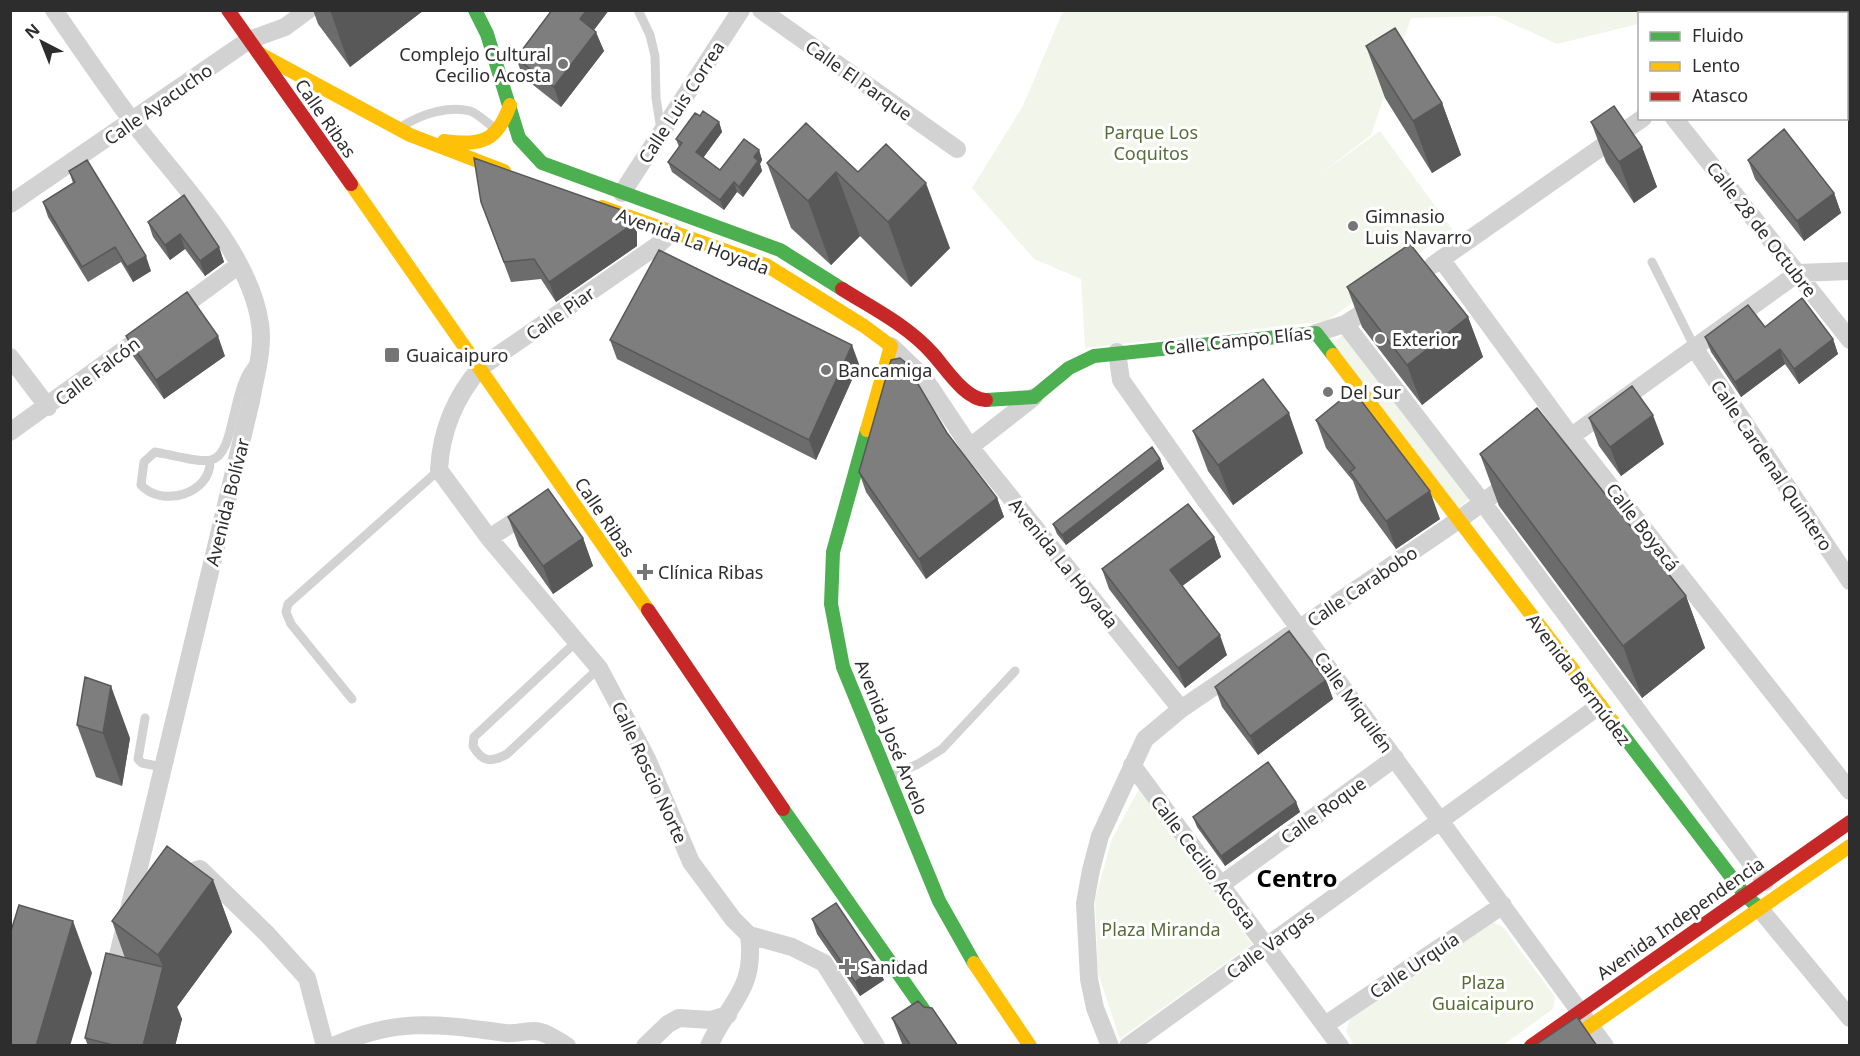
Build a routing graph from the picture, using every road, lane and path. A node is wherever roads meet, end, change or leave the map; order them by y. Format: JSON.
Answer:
{"nodes":[{"id":1,"x":54,"y":10,"type":"edge"},
{"id":2,"x":228,"y":10,"type":"edge"},
{"id":3,"x":308,"y":10,"type":"edge"},
{"id":4,"x":475,"y":10,"type":"edge"},
{"id":5,"x":638,"y":10,"type":"edge"},
{"id":6,"x":741,"y":10,"type":"edge"},
{"id":7,"x":760,"y":10,"type":"edge"},
{"id":8,"x":253,"y":47,"type":"junction"},
{"id":9,"x":510,"y":105,"type":"junction"},
{"id":10,"x":1640,"y":120,"type":"edge"},
{"id":11,"x":1676,"y":120,"type":"edge"},
{"id":12,"x":133,"y":122,"type":"junction"},
{"id":13,"x":404,"y":132,"type":"junction"},
{"id":14,"x":500,"y":132,"type":"junction"},
{"id":15,"x":662,"y":133,"type":"junction"},
{"id":16,"x":957,"y":149,"type":"dead end"},
{"id":17,"x":517,"y":176,"type":"edge"},
{"id":18,"x":622,"y":193,"type":"junction"},
{"id":19,"x":583,"y":200,"type":"edge"},
{"id":20,"x":10,"y":204,"type":"edge"},
{"id":21,"x":672,"y":232,"type":"junction"},
{"id":22,"x":1441,"y":259,"type":"junction"},
{"id":23,"x":1652,"y":262,"type":"dead end"},
{"id":24,"x":239,"y":265,"type":"junction"},
{"id":25,"x":1850,"y":271,"type":"edge"},
{"id":26,"x":1422,"y":273,"type":"edge"},
{"id":27,"x":1798,"y":273,"type":"junction"},
{"id":28,"x":1393,"y":293,"type":"edge"},
{"id":29,"x":1345,"y":324,"type":"junction"},
{"id":30,"x":1316,"y":333,"type":"junction"},
{"id":31,"x":1850,"y":340,"type":"edge"},
{"id":32,"x":891,"y":346,"type":"junction"},
{"id":33,"x":1695,"y":349,"type":"junction"},
{"id":34,"x":1117,"y":352,"type":"junction"},
{"id":35,"x":10,"y":357,"type":"edge"},
{"id":36,"x":258,"y":360,"type":"junction"},
{"id":37,"x":481,"y":367,"type":"junction"},
{"id":38,"x":1034,"y":397,"type":"junction"},
{"id":39,"x":48,"y":407,"type":"junction"},
{"id":40,"x":10,"y":432,"type":"edge"},
{"id":41,"x":1570,"y":435,"type":"junction"},
{"id":42,"x":970,"y":447,"type":"junction"},
{"id":43,"x":210,"y":460,"type":"junction"},
{"id":44,"x":439,"y":470,"type":"junction"},
{"id":45,"x":564,"y":489,"type":"junction"},
{"id":46,"x":1483,"y":503,"type":"junction"},
{"id":47,"x":1460,"y":519,"type":"junction"},
{"id":48,"x":489,"y":538,"type":"junction"},
{"id":49,"x":1850,"y":581,"type":"edge"},
{"id":50,"x":1300,"y":628,"type":"junction"},
{"id":51,"x":578,"y":641,"type":"junction"},
{"id":52,"x":599,"y":668,"type":"junction"},
{"id":53,"x":1015,"y":671,"type":"dead end"},
{"id":54,"x":352,"y":699,"type":"dead end"},
{"id":55,"x":1599,"y":706,"type":"junction"},
{"id":56,"x":1181,"y":709,"type":"junction"},
{"id":57,"x":146,"y":718,"type":"dead end"},
{"id":58,"x":1395,"y":758,"type":"junction"},
{"id":59,"x":1132,"y":765,"type":"junction"},
{"id":60,"x":162,"y":767,"type":"junction"},
{"id":61,"x":888,"y":777,"type":"junction"},
{"id":62,"x":1850,"y":791,"type":"edge"},
{"id":63,"x":1440,"y":820,"type":"junction"},
{"id":64,"x":1850,"y":822,"type":"edge"},
{"id":65,"x":1850,"y":846,"type":"edge"},
{"id":66,"x":1765,"y":882,"type":"junction"},
{"id":67,"x":1222,"y":884,"type":"junction"},
{"id":68,"x":1745,"y":895,"type":"junction"},
{"id":69,"x":174,"y":896,"type":"edge"},
{"id":70,"x":1503,"y":905,"type":"junction"},
{"id":71,"x":1760,"y":908,"type":"junction"},
{"id":72,"x":124,"y":927,"type":"junction"},
{"id":73,"x":142,"y":928,"type":"edge"},
{"id":74,"x":749,"y":935,"type":"junction"},
{"id":75,"x":1267,"y":946,"type":"junction"},
{"id":76,"x":107,"y":1002,"type":"edge"},
{"id":77,"x":728,"y":1015,"type":"junction"},
{"id":78,"x":1584,"y":1017,"type":"junction"},
{"id":79,"x":1850,"y":1018,"type":"edge"},
{"id":80,"x":1325,"y":1025,"type":"junction"},
{"id":81,"x":325,"y":1046,"type":"edge"},
{"id":82,"x":333,"y":1046,"type":"edge"},
{"id":83,"x":567,"y":1046,"type":"edge"},
{"id":84,"x":645,"y":1046,"type":"edge"},
{"id":85,"x":709,"y":1046,"type":"edge"},
{"id":86,"x":876,"y":1046,"type":"edge"},
{"id":87,"x":949,"y":1046,"type":"edge"},
{"id":88,"x":1030,"y":1046,"type":"edge"},
{"id":89,"x":1110,"y":1046,"type":"edge"},
{"id":90,"x":1128,"y":1046,"type":"edge"},
{"id":91,"x":1340,"y":1046,"type":"edge"},
{"id":92,"x":1531,"y":1046,"type":"edge"},
{"id":93,"x":1561,"y":1046,"type":"edge"},
{"id":94,"x":1605,"y":1046,"type":"edge"}],
"edges":[{"from":1,"to":12,"type":"street","name":"Avenida Bolívar"},
{"from":2,"to":8,"type":"street","name":"Calle Ribas"},
{"from":3,"to":8,"type":"street","name":"Calle Ayacucho"},
{"from":4,"to":9,"type":"street","name":"Avenida La Hoyada"},
{"from":5,"to":15,"type":"lane"},
{"from":6,"to":15,"type":"street","name":"Calle Luis Correa"},
{"from":7,"to":16,"type":"street","name":"Calle El Parque"},
{"from":8,"to":12,"type":"street","name":"Calle Ayacucho"},
{"from":8,"to":13,"type":"street"},
{"from":8,"to":37,"type":"street","name":"Calle Ribas"},
{"from":9,"to":14,"type":"street"},
{"from":9,"to":18,"type":"street","name":"Avenida La Hoyada"},
{"from":10,"to":22,"type":"street"},
{"from":11,"to":27,"type":"street","name":"Calle 28 de Octubre"},
{"from":12,"to":20,"type":"street","name":"Calle Ayacucho"},
{"from":12,"to":24,"type":"street","name":"Avenida Bolívar"},
{"from":13,"to":14,"type":"street"},
{"from":13,"to":14,"type":"lane"},
{"from":13,"to":17,"type":"street"},
{"from":15,"to":18,"type":"street","name":"Calle Luis Correa"},
{"from":18,"to":38,"type":"street","name":"Avenida La Hoyada"},
{"from":19,"to":21,"type":"street","name":"Avenida La Hoyada"},
{"from":21,"to":32,"type":"street","name":"Avenida La Hoyada"},
{"from":21,"to":37,"type":"street","name":"Calle Piar"},
{"from":22,"to":26,"type":"street"},
{"from":22,"to":41,"type":"street","name":"Calle Boyacá"},
{"from":23,"to":33,"type":"lane"},
{"from":24,"to":36,"type":"street","name":"Avenida Bolívar"},
{"from":24,"to":39,"type":"street","name":"Calle Falcón"},
{"from":25,"to":27,"type":"street"},
{"from":27,"to":31,"type":"street","name":"Calle 28 de Octubre"},
{"from":27,"to":33,"type":"street","name":"Calle Carabobo"},
{"from":28,"to":29,"type":"street","name":"Calle Campo Elías"},
{"from":29,"to":30,"type":"street","name":"Calle Campo Elías"},
{"from":29,"to":46,"type":"street","name":"Avenida Bermúdez"},
{"from":30,"to":34,"type":"street","name":"Calle Campo Elías"},
{"from":30,"to":47,"type":"street","name":"Avenida Bermúdez"},
{"from":32,"to":42,"type":"street","name":"Avenida La Hoyada"},
{"from":32,"to":61,"type":"street","name":"Avenida José Arvelo"},
{"from":33,"to":41,"type":"street","name":"Calle Carabobo"},
{"from":33,"to":49,"type":"street","name":"Calle Cardenal Quintero"},
{"from":34,"to":38,"type":"street","name":"Calle Campo Elías"},
{"from":34,"to":50,"type":"street","name":"Calle Miquilén"},
{"from":35,"to":39,"type":"street"},
{"from":36,"to":43,"type":"lane"},
{"from":36,"to":60,"type":"street","name":"Avenida Bolívar"},
{"from":37,"to":44,"type":"street","name":"Calle Piar"},
{"from":37,"to":45,"type":"street","name":"Calle Ribas"},
{"from":38,"to":42,"type":"street"},
{"from":39,"to":40,"type":"street","name":"Calle Falcón"},
{"from":41,"to":46,"type":"street","name":"Calle Carabobo"},
{"from":41,"to":62,"type":"street","name":"Calle Boyacá"},
{"from":42,"to":56,"type":"street","name":"Avenida La Hoyada"},
{"from":43,"to":43,"type":"lane"},
{"from":44,"to":48,"type":"street","name":"Calle Roscio Norte"},
{"from":44,"to":54,"type":"lane"},
{"from":45,"to":48,"type":"street"},
{"from":45,"to":87,"type":"street","name":"Calle Ribas"},
{"from":46,"to":47,"type":"street","name":"Calle Carabobo"},
{"from":46,"to":66,"type":"street","name":"Avenida Bermúdez"},
{"from":47,"to":50,"type":"street","name":"Calle Carabobo"},
{"from":47,"to":55,"type":"street","name":"Avenida Bermúdez"},
{"from":48,"to":51,"type":"street","name":"Calle Roscio Norte"},
{"from":50,"to":56,"type":"street","name":"Calle Carabobo"},
{"from":50,"to":58,"type":"street","name":"Calle Miquilén"},
{"from":51,"to":52,"type":"street","name":"Calle Roscio Norte"},
{"from":51,"to":52,"type":"lane"},
{"from":52,"to":74,"type":"street","name":"Calle Roscio Norte"},
{"from":53,"to":61,"type":"lane"},
{"from":55,"to":63,"type":"street","name":"Calle Vargas"},
{"from":55,"to":68,"type":"street","name":"Avenida Bermúdez"},
{"from":56,"to":59,"type":"street","name":"Calle Carabobo"},
{"from":57,"to":60,"type":"lane"},
{"from":58,"to":63,"type":"street","name":"Calle Miquilén"},
{"from":58,"to":67,"type":"street","name":"Calle Roque"},
{"from":59,"to":67,"type":"street","name":"Calle Cecilio Acosta"},
{"from":59,"to":89,"type":"street","name":"Calle Carabobo"},
{"from":60,"to":72,"type":"street","name":"Avenida Bolívar"},
{"from":61,"to":88,"type":"street","name":"Avenida José Arvelo"},
{"from":63,"to":70,"type":"street","name":"Calle Miquilén"},
{"from":63,"to":75,"type":"street","name":"Calle Vargas"},
{"from":64,"to":66,"type":"street","name":"Avenida Independencia"},
{"from":65,"to":71,"type":"street","name":"Avenida Independencia"},
{"from":66,"to":68,"type":"street","name":"Avenida Independencia"},
{"from":67,"to":75,"type":"street","name":"Calle Cecilio Acosta"},
{"from":68,"to":71,"type":"street","name":"Avenida Bermúdez"},
{"from":68,"to":78,"type":"street","name":"Avenida Independencia"},
{"from":69,"to":81,"type":"street"},
{"from":70,"to":78,"type":"street","name":"Calle Miquilén"},
{"from":70,"to":80,"type":"street","name":"Calle Urquía"},
{"from":71,"to":78,"type":"street","name":"Avenida Independencia"},
{"from":71,"to":79,"type":"street","name":"Avenida Bermúdez"},
{"from":72,"to":73,"type":"street"},
{"from":72,"to":76,"type":"street","name":"Avenida Bolívar"},
{"from":74,"to":77,"type":"street"},
{"from":74,"to":86,"type":"street"},
{"from":75,"to":80,"type":"street","name":"Calle Cecilio Acosta"},
{"from":75,"to":90,"type":"street","name":"Calle Vargas"},
{"from":77,"to":84,"type":"street"},
{"from":77,"to":85,"type":"street"},
{"from":78,"to":92,"type":"street","name":"Avenida Independencia"},
{"from":78,"to":93,"type":"street","name":"Avenida Independencia"},
{"from":78,"to":94,"type":"street","name":"Calle Miquilén"},
{"from":80,"to":91,"type":"street","name":"Calle Cecilio Acosta"},
{"from":82,"to":83,"type":"street"}]}
